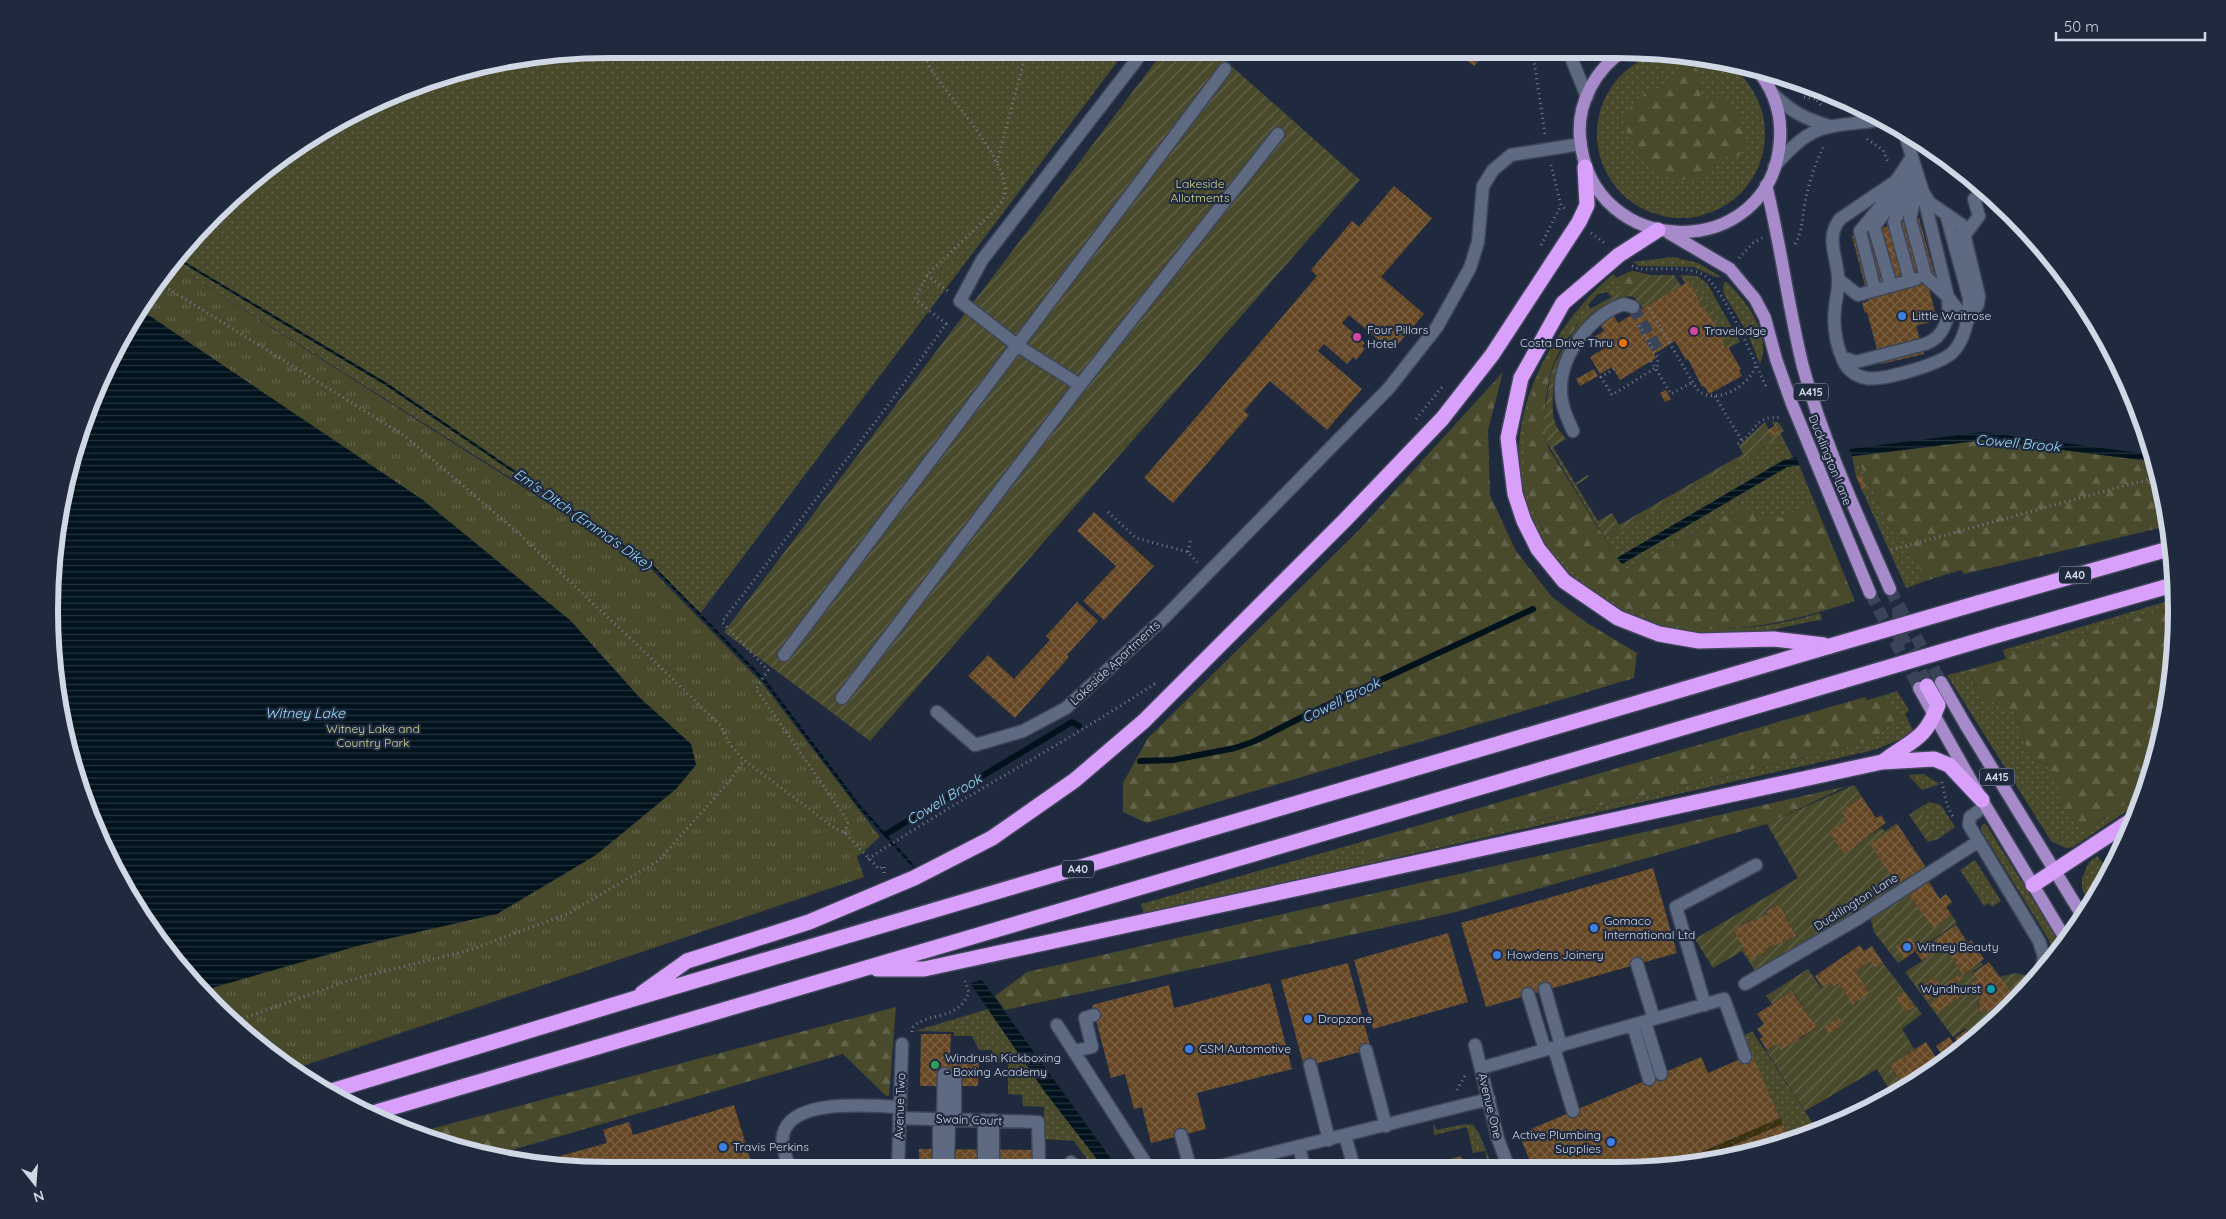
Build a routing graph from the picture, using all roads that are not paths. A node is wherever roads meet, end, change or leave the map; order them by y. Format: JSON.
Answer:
{"nodes":[{"id":1,"x":1139,"y":58,"type":"edge"},
{"id":2,"x":1571,"y":58,"type":"edge"},
{"id":3,"x":1615,"y":58,"type":"edge"},
{"id":4,"x":1225,"y":69,"type":"dead end"},
{"id":5,"x":1761,"y":77,"type":"edge"},
{"id":6,"x":1772,"y":93,"type":"junction"},
{"id":7,"x":1586,"y":96,"type":"junction"},
{"id":8,"x":1874,"y":121,"type":"edge"},
{"id":9,"x":1829,"y":126,"type":"junction"},
{"id":10,"x":1278,"y":134,"type":"dead end"},
{"id":11,"x":1907,"y":141,"type":"edge"},
{"id":12,"x":1580,"y":144,"type":"junction"},
{"id":13,"x":1586,"y":167,"type":"junction"},
{"id":14,"x":1774,"y":167,"type":"junction"},
{"id":15,"x":1917,"y":174,"type":"junction"},
{"id":16,"x":1766,"y":185,"type":"junction"},
{"id":17,"x":1974,"y":199,"type":"dead end"},
{"id":18,"x":1946,"y":214,"type":"junction"},
{"id":19,"x":1664,"y":232,"type":"junction"},
{"id":20,"x":1964,"y":236,"type":"junction"},
{"id":21,"x":1926,"y":277,"type":"junction"},
{"id":22,"x":1838,"y":279,"type":"junction"},
{"id":23,"x":1910,"y":281,"type":"junction"},
{"id":24,"x":1890,"y":286,"type":"junction"},
{"id":25,"x":1875,"y":290,"type":"junction"},
{"id":26,"x":1948,"y":297,"type":"junction"},
{"id":27,"x":1633,"y":311,"type":"road end"},
{"id":28,"x":1967,"y":322,"type":"junction"},
{"id":29,"x":1018,"y":346,"type":"junction"},
{"id":30,"x":1842,"y":357,"type":"junction"},
{"id":31,"x":1080,"y":385,"type":"junction"},
{"id":32,"x":1573,"y":431,"type":"dead end"},
{"id":33,"x":2165,"y":550,"type":"edge"},
{"id":34,"x":2167,"y":586,"type":"edge"},
{"id":35,"x":1890,"y":589,"type":"tunnel mouth"},
{"id":36,"x":1870,"y":593,"type":"tunnel mouth"},
{"id":37,"x":1830,"y":646,"type":"junction"},
{"id":38,"x":784,"y":655,"type":"dead end"},
{"id":39,"x":1929,"y":685,"type":"joint"},
{"id":40,"x":842,"y":698,"type":"dead end"},
{"id":41,"x":937,"y":712,"type":"dead end"},
{"id":42,"x":1934,"y":715,"type":"junction"},
{"id":43,"x":1882,"y":762,"type":"junction"},
{"id":44,"x":1984,"y":803,"type":"junction"},
{"id":45,"x":2124,"y":825,"type":"edge"},
{"id":46,"x":1979,"y":841,"type":"junction"},
{"id":47,"x":1756,"y":864,"type":"dead end"},
{"id":48,"x":2056,"y":871,"type":"junction"},
{"id":49,"x":2033,"y":885,"type":"junction"},
{"id":50,"x":2079,"y":910,"type":"edge"},
{"id":51,"x":2062,"y":934,"type":"edge"},
{"id":52,"x":2044,"y":959,"type":"edge"},
{"id":53,"x":1637,"y":964,"type":"dead end"},
{"id":54,"x":861,"y":969,"type":"junction"},
{"id":55,"x":1745,"y":984,"type":"dead end"},
{"id":56,"x":1544,"y":989,"type":"dead end"},
{"id":57,"x":1528,"y":994,"type":"dead end"},
{"id":58,"x":633,"y":999,"type":"junction"},
{"id":59,"x":1705,"y":1005,"type":"junction"},
{"id":60,"x":1094,"y":1015,"type":"dead end"},
{"id":61,"x":1644,"y":1022,"type":"junction"},
{"id":62,"x":1057,"y":1025,"type":"dead end"},
{"id":63,"x":902,"y":1044,"type":"dead end"},
{"id":64,"x":1475,"y":1045,"type":"dead end"},
{"id":65,"x":1553,"y":1048,"type":"junction"},
{"id":66,"x":1366,"y":1050,"type":"dead end"},
{"id":67,"x":1074,"y":1051,"type":"junction"},
{"id":68,"x":1745,"y":1057,"type":"dead end"},
{"id":69,"x":1310,"y":1065,"type":"dead end"},
{"id":70,"x":1481,"y":1068,"type":"junction"},
{"id":71,"x":950,"y":1074,"type":"dead end"},
{"id":72,"x":1655,"y":1077,"type":"dead end"},
{"id":73,"x":335,"y":1089,"type":"edge"},
{"id":74,"x":1489,"y":1099,"type":"junction"},
{"id":75,"x":379,"y":1111,"type":"edge"},
{"id":76,"x":1573,"y":1111,"type":"dead end"},
{"id":77,"x":899,"y":1112,"type":"junction"},
{"id":78,"x":946,"y":1119,"type":"junction"},
{"id":79,"x":988,"y":1120,"type":"junction"},
{"id":80,"x":1386,"y":1126,"type":"junction"},
{"id":81,"x":1182,"y":1135,"type":"dead end"},
{"id":82,"x":1345,"y":1136,"type":"junction"},
{"id":83,"x":1329,"y":1140,"type":"junction"},
{"id":84,"x":1299,"y":1147,"type":"junction"},
{"id":85,"x":943,"y":1161,"type":"dead end"},
{"id":86,"x":988,"y":1161,"type":"dead end"},
{"id":87,"x":788,"y":1162,"type":"edge"},
{"id":88,"x":898,"y":1162,"type":"edge"},
{"id":89,"x":1039,"y":1162,"type":"dead end"},
{"id":90,"x":1145,"y":1162,"type":"edge"},
{"id":91,"x":1189,"y":1162,"type":"edge"},
{"id":92,"x":1239,"y":1162,"type":"edge"},
{"id":93,"x":1303,"y":1162,"type":"edge"},
{"id":94,"x":1353,"y":1162,"type":"edge"},
{"id":95,"x":1507,"y":1162,"type":"edge"}],
"edges":[{"from":1,"to":29,"type":"street"},
{"from":2,"to":7,"type":"street"},
{"from":3,"to":7,"type":"main road"},
{"from":4,"to":29,"type":"street"},
{"from":5,"to":6,"type":"main road"},
{"from":6,"to":9,"type":"street"},
{"from":6,"to":14,"type":"main road"},
{"from":7,"to":12,"type":"main road"},
{"from":8,"to":9,"type":"street"},
{"from":9,"to":14,"type":"street"},
{"from":10,"to":31,"type":"street"},
{"from":11,"to":15,"type":"street"},
{"from":12,"to":13,"type":"main road"},
{"from":12,"to":41,"type":"street","name":"Lakeside Apartments"},
{"from":13,"to":19,"type":"main road"},
{"from":13,"to":58,"type":"highway"},
{"from":14,"to":16,"type":"main road"},
{"from":15,"to":18,"type":"street"},
{"from":15,"to":21,"type":"street"},
{"from":15,"to":22,"type":"street"},
{"from":15,"to":23,"type":"street"},
{"from":15,"to":24,"type":"street"},
{"from":15,"to":25,"type":"street"},
{"from":15,"to":26,"type":"street"},
{"from":16,"to":19,"type":"main road"},
{"from":16,"to":35,"type":"main road","name":"Ducklington Lane","number":"A415"},
{"from":17,"to":20,"type":"street"},
{"from":18,"to":20,"type":"street"},
{"from":18,"to":28,"type":"street"},
{"from":19,"to":36,"type":"main road","name":"Ducklington Lane","number":"A415"},
{"from":19,"to":37,"type":"highway"},
{"from":20,"to":28,"type":"street"},
{"from":21,"to":23,"type":"street"},
{"from":21,"to":26,"type":"street"},
{"from":22,"to":25,"type":"street"},
{"from":22,"to":30,"type":"street"},
{"from":23,"to":24,"type":"street"},
{"from":24,"to":25,"type":"street"},
{"from":26,"to":28,"type":"street"},
{"from":26,"to":30,"type":"street"},
{"from":27,"to":32,"type":"street"},
{"from":28,"to":30,"type":"street"},
{"from":29,"to":31,"type":"street"},
{"from":29,"to":38,"type":"street"},
{"from":31,"to":40,"type":"street"},
{"from":33,"to":37,"type":"highway","number":"A40","bridge":true},
{"from":34,"to":54,"type":"highway","bridge":true},
{"from":37,"to":58,"type":"highway","number":"A40"},
{"from":39,"to":42,"type":"highway"},
{"from":39,"to":48,"type":"main road","number":"A415"},
{"from":42,"to":43,"type":"highway"},
{"from":42,"to":44,"type":"main road","number":"A415"},
{"from":43,"to":44,"type":"highway"},
{"from":43,"to":54,"type":"highway"},
{"from":44,"to":46,"type":"street"},
{"from":44,"to":49,"type":"main road","number":"A415"},
{"from":45,"to":48,"type":"highway"},
{"from":46,"to":52,"type":"street"},
{"from":46,"to":55,"type":"street","name":"Ducklington Lane"},
{"from":47,"to":59,"type":"street"},
{"from":48,"to":49,"type":"highway"},
{"from":48,"to":50,"type":"main road","number":"A415"},
{"from":49,"to":51,"type":"main road","number":"A415"},
{"from":53,"to":61,"type":"street"},
{"from":54,"to":75,"type":"highway"},
{"from":56,"to":65,"type":"street"},
{"from":57,"to":65,"type":"street"},
{"from":58,"to":73,"type":"highway","number":"A40"},
{"from":59,"to":61,"type":"street"},
{"from":59,"to":68,"type":"street"},
{"from":60,"to":67,"type":"street"},
{"from":61,"to":65,"type":"street"},
{"from":61,"to":72,"type":"street"},
{"from":62,"to":67,"type":"street"},
{"from":63,"to":77,"type":"street","name":"Avenue Two"},
{"from":64,"to":70,"type":"street","name":"Avenue One"},
{"from":65,"to":70,"type":"street"},
{"from":65,"to":76,"type":"street"},
{"from":66,"to":80,"type":"street"},
{"from":67,"to":90,"type":"street"},
{"from":69,"to":83,"type":"street"},
{"from":70,"to":74,"type":"street","name":"Avenue One"},
{"from":71,"to":78,"type":"street"},
{"from":74,"to":80,"type":"street"},
{"from":74,"to":95,"type":"street","name":"Avenue One"},
{"from":77,"to":78,"type":"street","name":"Swain Court"},
{"from":77,"to":87,"type":"street","name":"Swain Court"},
{"from":77,"to":88,"type":"street","name":"Avenue Two"},
{"from":78,"to":79,"type":"street","name":"Swain Court"},
{"from":78,"to":85,"type":"street"},
{"from":79,"to":86,"type":"street"},
{"from":79,"to":89,"type":"street","name":"Swain Court"},
{"from":80,"to":82,"type":"street"},
{"from":81,"to":91,"type":"street"},
{"from":82,"to":83,"type":"street"},
{"from":82,"to":94,"type":"street"},
{"from":83,"to":84,"type":"street"},
{"from":84,"to":92,"type":"street"},
{"from":84,"to":93,"type":"street"}]}
